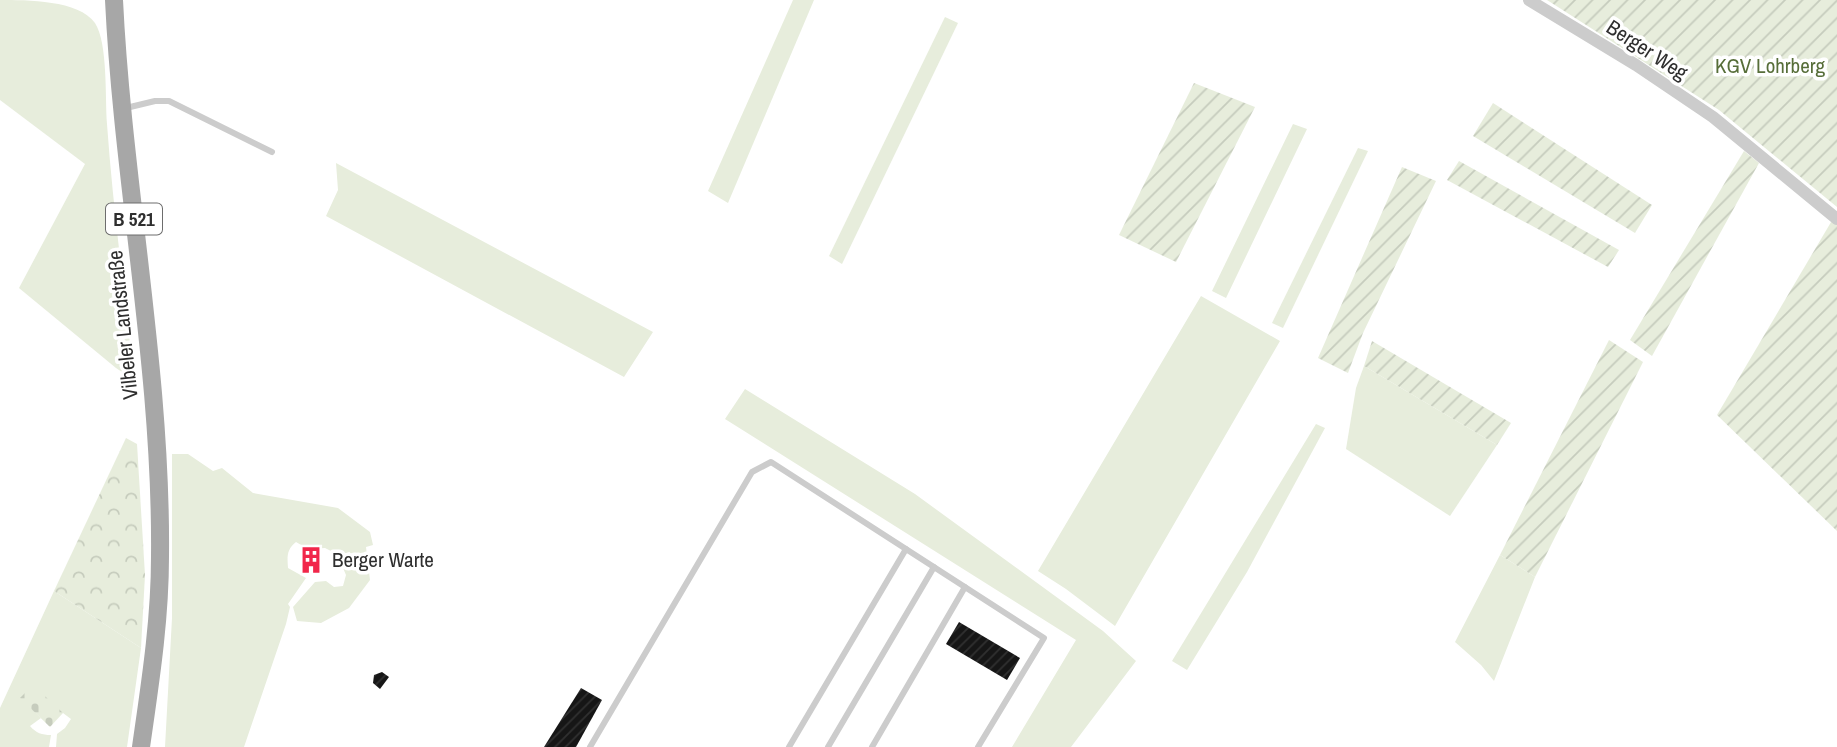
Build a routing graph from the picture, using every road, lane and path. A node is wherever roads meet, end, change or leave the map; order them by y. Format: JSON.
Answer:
{"nodes":[{"id":1,"x":114,"y":0,"type":"edge"},
{"id":2,"x":1529,"y":0,"type":"edge"},
{"id":3,"x":122,"y":108,"type":"junction"},
{"id":4,"x":272,"y":152,"type":"dead end"},
{"id":5,"x":1837,"y":219,"type":"edge"},
{"id":6,"x":906,"y":549,"type":"junction"},
{"id":7,"x":934,"y":567,"type":"junction"},
{"id":8,"x":965,"y":587,"type":"junction"},
{"id":9,"x":141,"y":747,"type":"edge"},
{"id":10,"x":590,"y":747,"type":"edge"},
{"id":11,"x":789,"y":747,"type":"edge"},
{"id":12,"x":828,"y":747,"type":"edge"},
{"id":13,"x":872,"y":747,"type":"edge"},
{"id":14,"x":978,"y":747,"type":"edge"}],
"edges":[{"from":1,"to":3,"type":"main road","name":"Vilbeler Landstraße","number":"B 521"},
{"from":2,"to":5,"type":"street","name":"Berger Weg"},
{"from":3,"to":4,"type":"lane"},
{"from":3,"to":9,"type":"main road","name":"Vilbeler Landstraße","number":"B 521"},
{"from":6,"to":7,"type":"lane"},
{"from":6,"to":10,"type":"lane"},
{"from":6,"to":11,"type":"lane"},
{"from":7,"to":8,"type":"lane"},
{"from":7,"to":12,"type":"lane"},
{"from":8,"to":13,"type":"lane"},
{"from":8,"to":14,"type":"lane"}]}
